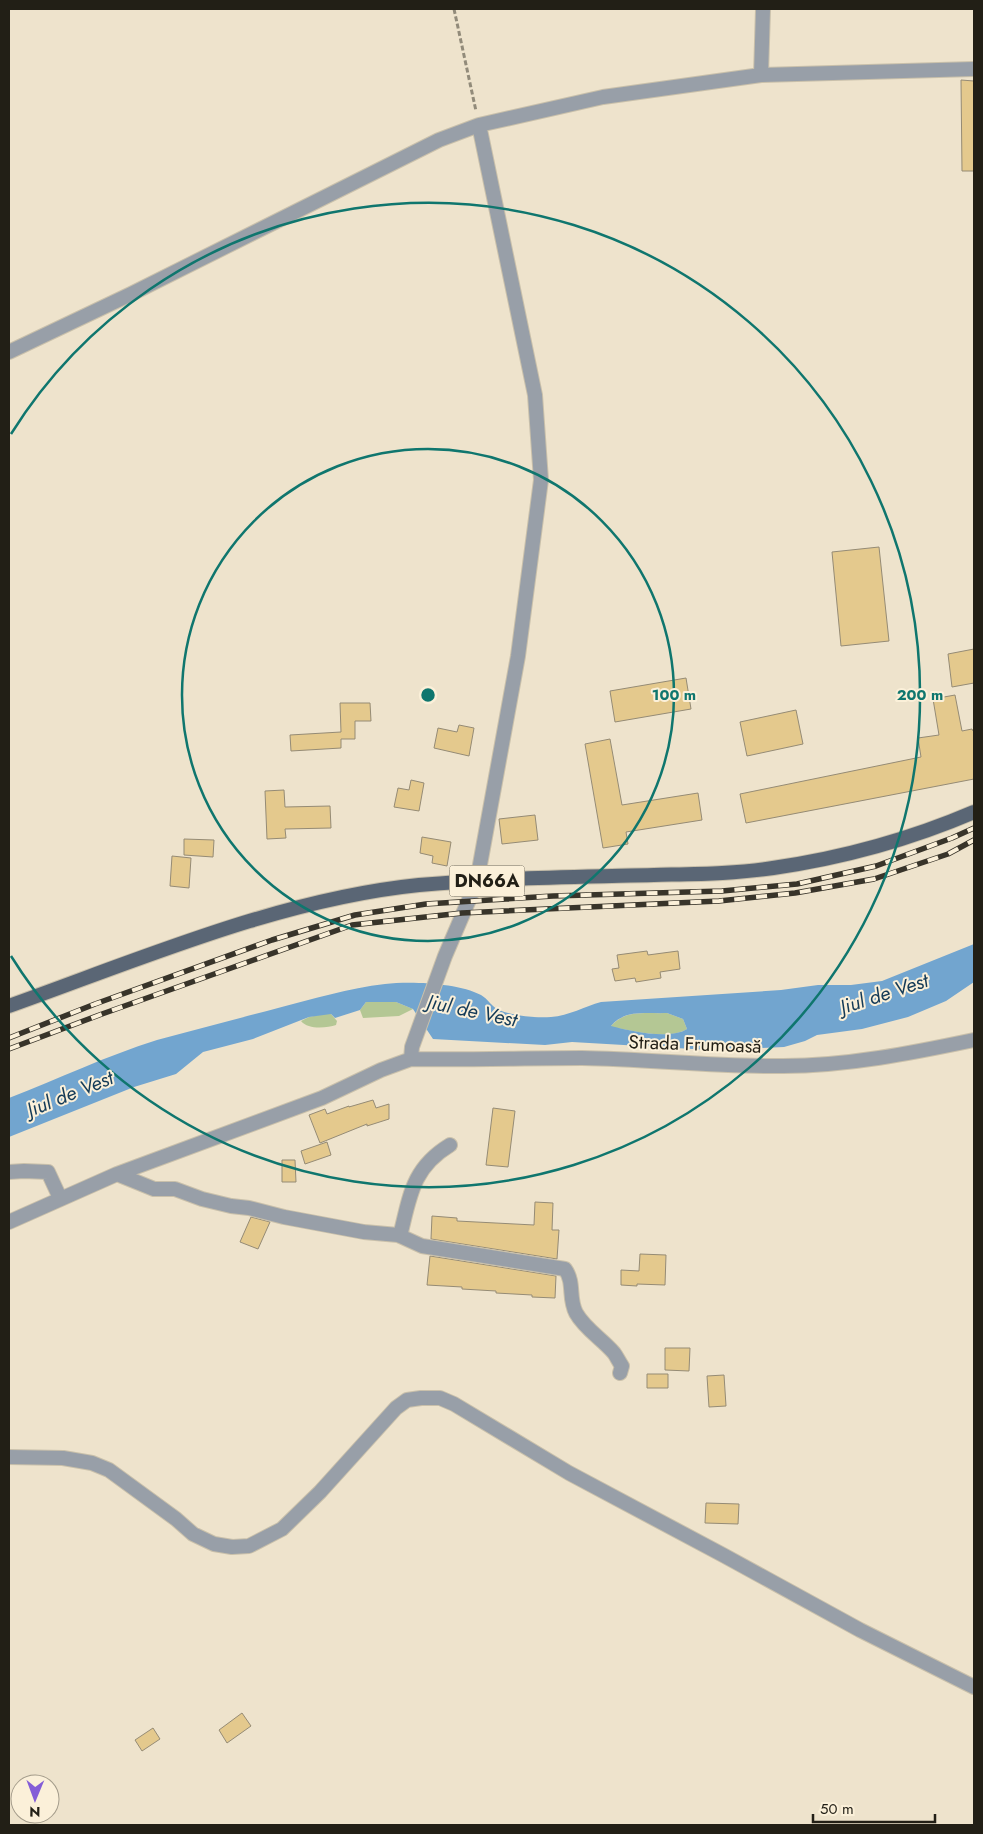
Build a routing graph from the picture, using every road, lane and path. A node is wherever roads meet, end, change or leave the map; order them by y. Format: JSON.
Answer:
{"nodes":[{"id":1,"x":454,"y":9,"type":"edge"},
{"id":2,"x":763,"y":9,"type":"edge"},
{"id":3,"x":974,"y":69,"type":"edge"},
{"id":4,"x":761,"y":75,"type":"junction"},
{"id":5,"x":479,"y":125,"type":"junction"},
{"id":6,"x":9,"y":352,"type":"edge"},
{"id":7,"x":974,"y":812,"type":"edge"},
{"id":8,"x":477,"y":881,"type":"junction"},
{"id":9,"x":9,"y":1006,"type":"edge"},
{"id":10,"x":974,"y":1040,"type":"edge"},
{"id":11,"x":412,"y":1053,"type":"junction"},
{"id":12,"x":450,"y":1145,"type":"dead end"},
{"id":13,"x":9,"y":1172,"type":"edge"},
{"id":14,"x":117,"y":1174,"type":"junction"},
{"id":15,"x":60,"y":1198,"type":"junction"},
{"id":16,"x":9,"y":1222,"type":"edge"},
{"id":17,"x":400,"y":1236,"type":"junction"},
{"id":18,"x":620,"y":1373,"type":"dead end"},
{"id":19,"x":9,"y":1457,"type":"edge"},
{"id":20,"x":974,"y":1687,"type":"edge"}],
"edges":[{"from":1,"to":5,"type":"path"},
{"from":2,"to":4,"type":"street"},
{"from":3,"to":4,"type":"street"},
{"from":4,"to":5,"type":"street"},
{"from":5,"to":6,"type":"street"},
{"from":5,"to":8,"type":"street"},
{"from":7,"to":8,"type":"main road","number":"DN66A"},
{"from":8,"to":9,"type":"main road","number":"DN66A"},
{"from":8,"to":11,"type":"street"},
{"from":10,"to":11,"type":"street","name":"Strada Frumoasă"},
{"from":11,"to":14,"type":"street","name":"Strada Frumoasă"},
{"from":12,"to":17,"type":"street"},
{"from":13,"to":15,"type":"street"},
{"from":14,"to":15,"type":"street","name":"Strada Frumoasă"},
{"from":14,"to":17,"type":"street"},
{"from":15,"to":16,"type":"street","name":"Strada Frumoasă"},
{"from":17,"to":18,"type":"street"},
{"from":19,"to":20,"type":"street"}]}
